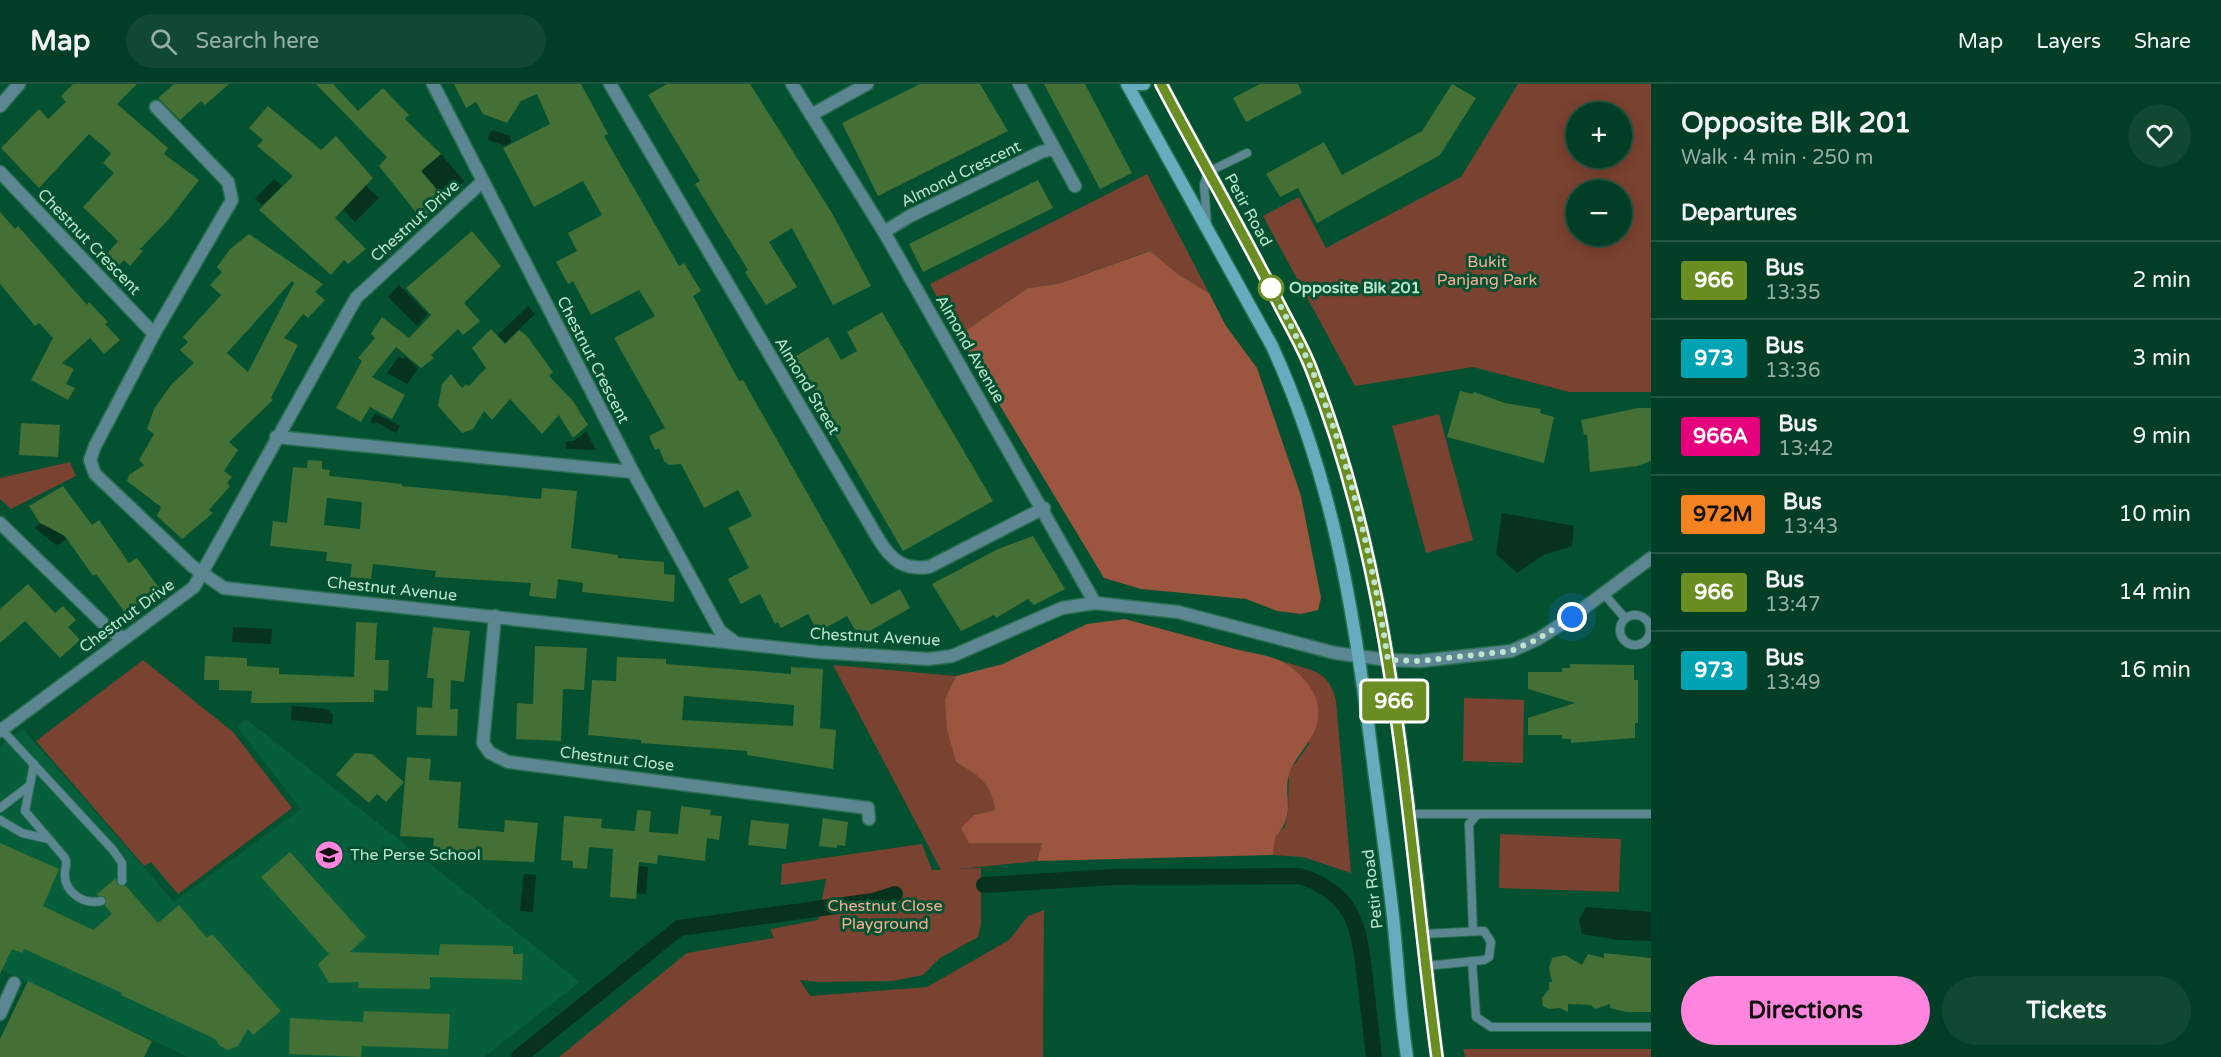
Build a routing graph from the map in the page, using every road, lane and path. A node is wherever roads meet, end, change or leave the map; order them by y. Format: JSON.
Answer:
{"nodes":[{"id":1,"x":19,"y":84,"type":"edge"},
{"id":2,"x":433,"y":84,"type":"edge"},
{"id":3,"x":610,"y":84,"type":"edge"},
{"id":4,"x":792,"y":84,"type":"edge"},
{"id":5,"x":867,"y":84,"type":"edge"},
{"id":6,"x":1019,"y":84,"type":"edge"},
{"id":7,"x":1128,"y":84,"type":"edge"},
{"id":8,"x":1135,"y":84,"type":"edge"},
{"id":9,"x":1144,"y":84,"type":"edge"},
{"id":10,"x":1161,"y":84,"type":"edge"},
{"id":11,"x":0,"y":106,"type":"edge"},
{"id":12,"x":156,"y":106,"type":"dead end"},
{"id":13,"x":811,"y":115,"type":"junction"},
{"id":14,"x":1054,"y":149,"type":"junction"},
{"id":15,"x":1247,"y":153,"type":"dead end"},
{"id":16,"x":0,"y":172,"type":"edge"},
{"id":17,"x":1208,"y":172,"type":"junction"},
{"id":18,"x":482,"y":182,"type":"junction"},
{"id":19,"x":1075,"y":186,"type":"dead end"},
{"id":20,"x":1208,"y":227,"type":"junction"},
{"id":21,"x":884,"y":232,"type":"junction"},
{"id":22,"x":154,"y":334,"type":"junction"},
{"id":23,"x":276,"y":437,"type":"junction"},
{"id":24,"x":633,"y":472,"type":"junction"},
{"id":25,"x":1044,"y":508,"type":"junction"},
{"id":26,"x":0,"y":523,"type":"edge"},
{"id":27,"x":1651,"y":558,"type":"edge"},
{"id":28,"x":201,"y":574,"type":"junction"},
{"id":29,"x":1603,"y":593,"type":"junction"},
{"id":30,"x":1095,"y":603,"type":"junction"},
{"id":31,"x":495,"y":616,"type":"junction"},
{"id":32,"x":1624,"y":618,"type":"junction"},
{"id":33,"x":124,"y":638,"type":"junction"},
{"id":34,"x":736,"y":643,"type":"junction"},
{"id":35,"x":1359,"y":655,"type":"junction"},
{"id":36,"x":1388,"y":660,"type":"junction"},
{"id":37,"x":1,"y":730,"type":"edge"},
{"id":38,"x":34,"y":764,"type":"junction"},
{"id":39,"x":29,"y":786,"type":"junction"},
{"id":40,"x":0,"y":808,"type":"edge"},
{"id":41,"x":1408,"y":814,"type":"junction"},
{"id":42,"x":1651,"y":814,"type":"edge"},
{"id":43,"x":1476,"y":816,"type":"junction"},
{"id":44,"x":869,"y":819,"type":"dead end"},
{"id":45,"x":0,"y":820,"type":"edge"},
{"id":46,"x":48,"y":839,"type":"junction"},
{"id":47,"x":122,"y":881,"type":"dead end"},
{"id":48,"x":101,"y":901,"type":"dead end"},
{"id":49,"x":1473,"y":931,"type":"junction"},
{"id":50,"x":1422,"y":934,"type":"junction"},
{"id":51,"x":1472,"y":961,"type":"junction"},
{"id":52,"x":1426,"y":966,"type":"junction"},
{"id":53,"x":14,"y":983,"type":"dead end"},
{"id":54,"x":0,"y":1014,"type":"edge"},
{"id":55,"x":1651,"y":1027,"type":"edge"},
{"id":56,"x":1407,"y":1057,"type":"edge"},
{"id":57,"x":1437,"y":1057,"type":"edge"}],
"edges":[{"from":1,"to":11,"type":"street"},
{"from":2,"to":18,"type":"street","name":"Chestnut Crescent"},
{"from":3,"to":25,"type":"street","name":"Almond Street"},
{"from":4,"to":13,"type":"street","name":"Almond Avenue"},
{"from":5,"to":13,"type":"street"},
{"from":6,"to":14,"type":"street"},
{"from":7,"to":20,"type":"main road","name":"Petir Road"},
{"from":8,"to":9,"type":"main road"},
{"from":10,"to":17,"type":"main road","name":"Petir Road"},
{"from":12,"to":22,"type":"street"},
{"from":13,"to":21,"type":"street","name":"Almond Avenue"},
{"from":14,"to":19,"type":"street"},
{"from":14,"to":21,"type":"street","name":"Almond Crescent"},
{"from":15,"to":17,"type":"lane"},
{"from":16,"to":22,"type":"street","name":"Chestnut Crescent"},
{"from":17,"to":20,"type":"lane"},
{"from":17,"to":36,"type":"main road","name":"Petir Road"},
{"from":18,"to":23,"type":"street","name":"Chestnut Drive"},
{"from":18,"to":24,"type":"street","name":"Chestnut Crescent"},
{"from":20,"to":35,"type":"main road","name":"Petir Road"},
{"from":21,"to":25,"type":"street","name":"Almond Avenue"},
{"from":22,"to":28,"type":"street"},
{"from":23,"to":24,"type":"street"},
{"from":23,"to":28,"type":"street","name":"Chestnut Drive"},
{"from":24,"to":34,"type":"street","name":"Chestnut Crescent"},
{"from":25,"to":30,"type":"street","name":"Almond Avenue"},
{"from":26,"to":33,"type":"street"},
{"from":27,"to":29,"type":"street","name":"Chestnut Avenue"},
{"from":28,"to":31,"type":"street","name":"Chestnut Avenue"},
{"from":28,"to":33,"type":"street","name":"Chestnut Drive"},
{"from":29,"to":32,"type":"lane"},
{"from":29,"to":36,"type":"street","name":"Chestnut Avenue"},
{"from":30,"to":34,"type":"street","name":"Chestnut Avenue"},
{"from":30,"to":35,"type":"street","name":"Chestnut Avenue"},
{"from":31,"to":34,"type":"street","name":"Chestnut Avenue"},
{"from":31,"to":44,"type":"street","name":"Chestnut Close"},
{"from":32,"to":32,"type":"lane"},
{"from":33,"to":37,"type":"street","name":"Chestnut Drive"},
{"from":35,"to":36,"type":"street","name":"Chestnut Avenue"},
{"from":35,"to":56,"type":"main road","name":"Petir Road"},
{"from":36,"to":41,"type":"main road","name":"Petir Road"},
{"from":37,"to":38,"type":"lane"},
{"from":38,"to":39,"type":"lane"},
{"from":38,"to":47,"type":"lane"},
{"from":39,"to":40,"type":"lane"},
{"from":39,"to":46,"type":"lane"},
{"from":41,"to":43,"type":"lane"},
{"from":41,"to":50,"type":"main road","name":"Petir Road"},
{"from":42,"to":43,"type":"lane"},
{"from":43,"to":49,"type":"lane"},
{"from":45,"to":46,"type":"lane"},
{"from":46,"to":48,"type":"lane"},
{"from":49,"to":50,"type":"lane"},
{"from":49,"to":51,"type":"lane"},
{"from":50,"to":52,"type":"main road","name":"Petir Road"},
{"from":51,"to":52,"type":"lane"},
{"from":51,"to":55,"type":"lane"},
{"from":52,"to":57,"type":"main road","name":"Petir Road"},
{"from":53,"to":54,"type":"street"}]}
